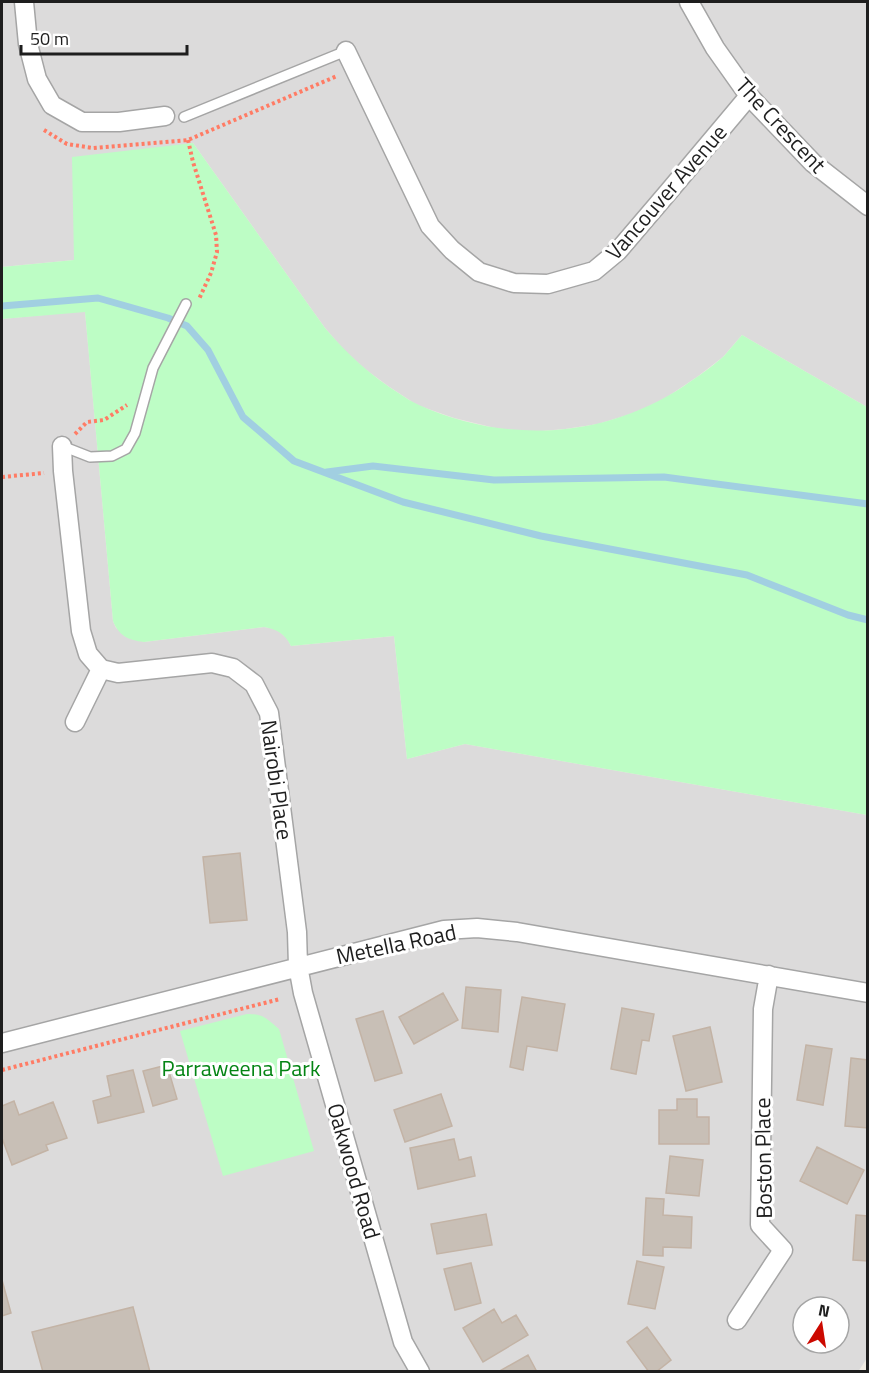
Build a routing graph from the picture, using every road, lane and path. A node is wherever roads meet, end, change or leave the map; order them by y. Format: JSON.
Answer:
{"nodes":[{"id":1,"x":24,"y":2,"type":"edge"},
{"id":2,"x":689,"y":2,"type":"edge"},
{"id":3,"x":346,"y":51,"type":"joint"},
{"id":4,"x":354,"y":69,"type":"junction"},
{"id":5,"x":749,"y":96,"type":"junction"},
{"id":6,"x":165,"y":116,"type":"dead end"},
{"id":7,"x":184,"y":117,"type":"dead end"},
{"id":8,"x":188,"y":140,"type":"dead end"},
{"id":9,"x":867,"y":206,"type":"edge"},
{"id":10,"x":186,"y":304,"type":"dead end"},
{"id":11,"x":62,"y":446,"type":"joint"},
{"id":12,"x":63,"y":471,"type":"junction"},
{"id":13,"x":2,"y":477,"type":"edge"},
{"id":14,"x":101,"y":669,"type":"junction"},
{"id":15,"x":75,"y":722,"type":"dead end"},
{"id":16,"x":298,"y":966,"type":"junction"},
{"id":17,"x":769,"y":975,"type":"junction"},
{"id":18,"x":867,"y":993,"type":"edge"},
{"id":19,"x":280,"y":999,"type":"dead end"},
{"id":20,"x":2,"y":1043,"type":"edge"},
{"id":21,"x":2,"y":1070,"type":"edge"},
{"id":22,"x":737,"y":1320,"type":"dead end"},
{"id":23,"x":420,"y":1371,"type":"edge"}],
"edges":[{"from":1,"to":6,"type":"street"},
{"from":2,"to":5,"type":"street","name":"The Crescent"},
{"from":3,"to":4,"type":"street","name":"Vancouver Avenue"},
{"from":3,"to":7,"type":"lane"},
{"from":4,"to":5,"type":"street","name":"Vancouver Avenue"},
{"from":4,"to":8,"type":"path"},
{"from":5,"to":9,"type":"street","name":"The Crescent"},
{"from":10,"to":11,"type":"lane"},
{"from":11,"to":12,"type":"street"},
{"from":12,"to":13,"type":"path"},
{"from":12,"to":14,"type":"street"},
{"from":14,"to":15,"type":"street"},
{"from":14,"to":16,"type":"street","name":"Nairobi Place"},
{"from":16,"to":17,"type":"street","name":"Metella Road"},
{"from":16,"to":20,"type":"street","name":"Metella Road"},
{"from":16,"to":23,"type":"street","name":"Oakwood Road"},
{"from":17,"to":18,"type":"street","name":"Metella Road"},
{"from":17,"to":22,"type":"street","name":"Boston Place"},
{"from":19,"to":21,"type":"path"}]}
